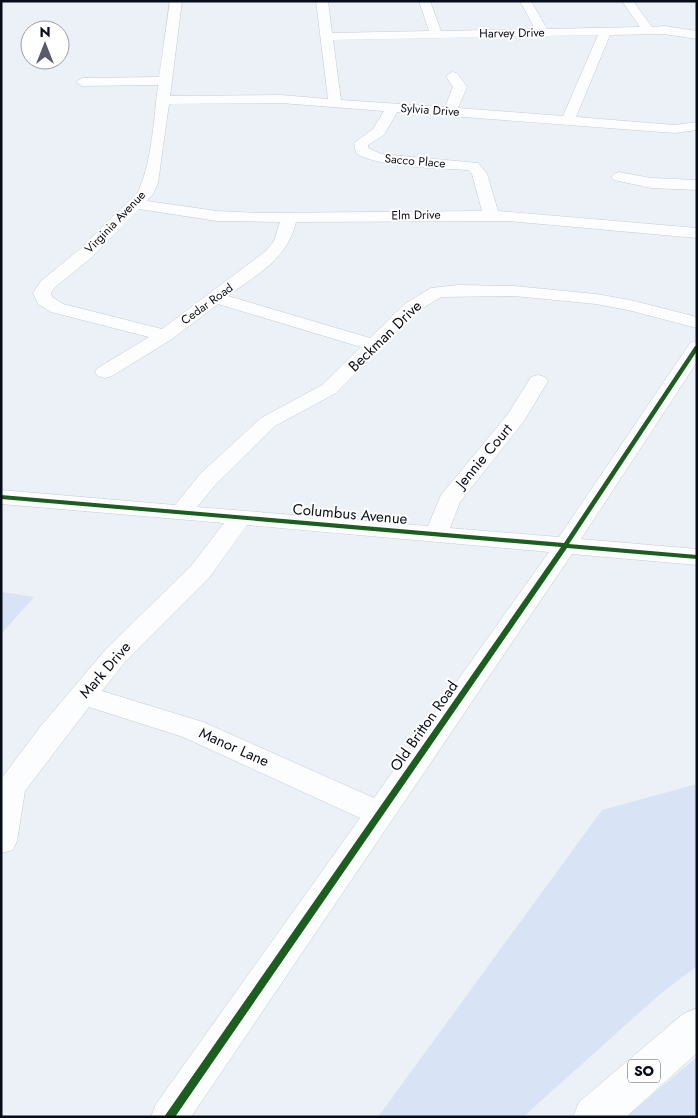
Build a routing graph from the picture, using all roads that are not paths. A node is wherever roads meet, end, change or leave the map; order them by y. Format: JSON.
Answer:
{"nodes":[{"id":1,"x":176,"y":1,"type":"edge"},
{"id":2,"x":322,"y":1,"type":"edge"},
{"id":3,"x":424,"y":1,"type":"edge"},
{"id":4,"x":525,"y":1,"type":"edge"},
{"id":5,"x":627,"y":1,"type":"edge"},
{"id":6,"x":650,"y":31,"type":"junction"},
{"id":7,"x":604,"y":32,"type":"junction"},
{"id":8,"x":543,"y":33,"type":"junction"},
{"id":9,"x":436,"y":35,"type":"junction"},
{"id":10,"x":697,"y":35,"type":"edge"},
{"id":11,"x":327,"y":37,"type":"junction"},
{"id":12,"x":452,"y":76,"type":"dead end"},
{"id":13,"x":164,"y":81,"type":"junction"},
{"id":14,"x":82,"y":82,"type":"dead end"},
{"id":15,"x":162,"y":100,"type":"junction"},
{"id":16,"x":335,"y":103,"type":"junction"},
{"id":17,"x":392,"y":108,"type":"junction"},
{"id":18,"x":450,"y":112,"type":"junction"},
{"id":19,"x":568,"y":121,"type":"junction"},
{"id":20,"x":697,"y":126,"type":"edge"},
{"id":21,"x":619,"y":177,"type":"dead end"},
{"id":22,"x":697,"y":185,"type":"edge"},
{"id":23,"x":134,"y":204,"type":"junction"},
{"id":24,"x":492,"y":216,"type":"junction"},
{"id":25,"x":290,"y":218,"type":"junction"},
{"id":26,"x":697,"y":233,"type":"edge"},
{"id":27,"x":215,"y":298,"type":"junction"},
{"id":28,"x":697,"y":323,"type":"edge"},
{"id":29,"x":165,"y":335,"type":"junction"},
{"id":30,"x":374,"y":346,"type":"junction"},
{"id":31,"x":697,"y":347,"type":"edge"},
{"id":32,"x":105,"y":372,"type":"dead end"},
{"id":33,"x":538,"y":381,"type":"dead end"},
{"id":34,"x":1,"y":497,"type":"edge"},
{"id":35,"x":181,"y":512,"type":"junction"},
{"id":36,"x":241,"y":517,"type":"junction"},
{"id":37,"x":436,"y":534,"type":"junction"},
{"id":38,"x":565,"y":546,"type":"junction"},
{"id":39,"x":697,"y":557,"type":"edge"},
{"id":40,"x":83,"y":695,"type":"junction"},
{"id":41,"x":379,"y":813,"type":"junction"},
{"id":42,"x":2,"y":841,"type":"edge"},
{"id":43,"x":697,"y":1027,"type":"edge"},
{"id":44,"x":169,"y":1117,"type":"edge"},
{"id":45,"x":594,"y":1117,"type":"edge"}],
"edges":[{"from":1,"to":13,"type":"street","name":"Virginia Avenue"},
{"from":2,"to":11,"type":"street"},
{"from":3,"to":9,"type":"street"},
{"from":4,"to":8,"type":"street"},
{"from":5,"to":6,"type":"street"},
{"from":6,"to":7,"type":"street","name":"Harvey Drive"},
{"from":6,"to":10,"type":"street","name":"Harvey Drive"},
{"from":7,"to":8,"type":"street","name":"Harvey Drive"},
{"from":7,"to":19,"type":"street"},
{"from":8,"to":9,"type":"street","name":"Harvey Drive"},
{"from":9,"to":11,"type":"street","name":"Harvey Drive"},
{"from":11,"to":16,"type":"street"},
{"from":12,"to":18,"type":"street"},
{"from":13,"to":14,"type":"street"},
{"from":13,"to":15,"type":"street","name":"Virginia Avenue"},
{"from":15,"to":16,"type":"street","name":"Sylvia Drive"},
{"from":15,"to":23,"type":"street","name":"Virginia Avenue"},
{"from":16,"to":17,"type":"street","name":"Sylvia Drive"},
{"from":17,"to":18,"type":"street","name":"Sylvia Drive"},
{"from":17,"to":24,"type":"street","name":"Sacco Place"},
{"from":18,"to":19,"type":"street","name":"Sylvia Drive"},
{"from":19,"to":20,"type":"street","name":"Sylvia Drive"},
{"from":21,"to":22,"type":"street"},
{"from":23,"to":25,"type":"street","name":"Elm Drive"},
{"from":23,"to":29,"type":"street","name":"Virginia Avenue"},
{"from":24,"to":25,"type":"street","name":"Elm Drive"},
{"from":24,"to":26,"type":"street","name":"Elm Drive"},
{"from":25,"to":27,"type":"street","name":"Cedar Road"},
{"from":27,"to":29,"type":"street","name":"Cedar Road"},
{"from":27,"to":30,"type":"street"},
{"from":28,"to":30,"type":"street","name":"Beckman Drive"},
{"from":29,"to":32,"type":"street","name":"Cedar Road"},
{"from":30,"to":35,"type":"street","name":"Beckman Drive"},
{"from":31,"to":38,"type":"street","name":"Old Britton Road"},
{"from":33,"to":37,"type":"street","name":"Jennie Court"},
{"from":34,"to":35,"type":"street","name":"Columbus Avenue"},
{"from":35,"to":36,"type":"street","name":"Columbus Avenue"},
{"from":36,"to":37,"type":"street","name":"Columbus Avenue"},
{"from":36,"to":40,"type":"street","name":"Mark Drive"},
{"from":37,"to":38,"type":"street","name":"Columbus Avenue"},
{"from":38,"to":39,"type":"street","name":"Columbus Avenue"},
{"from":38,"to":41,"type":"street","name":"Old Britton Road"},
{"from":40,"to":41,"type":"street","name":"Manor Lane"},
{"from":40,"to":42,"type":"street","name":"Mark Drive"},
{"from":41,"to":44,"type":"street","name":"Old Britton Road"},
{"from":43,"to":45,"type":"highway","number":"SO"}]}
